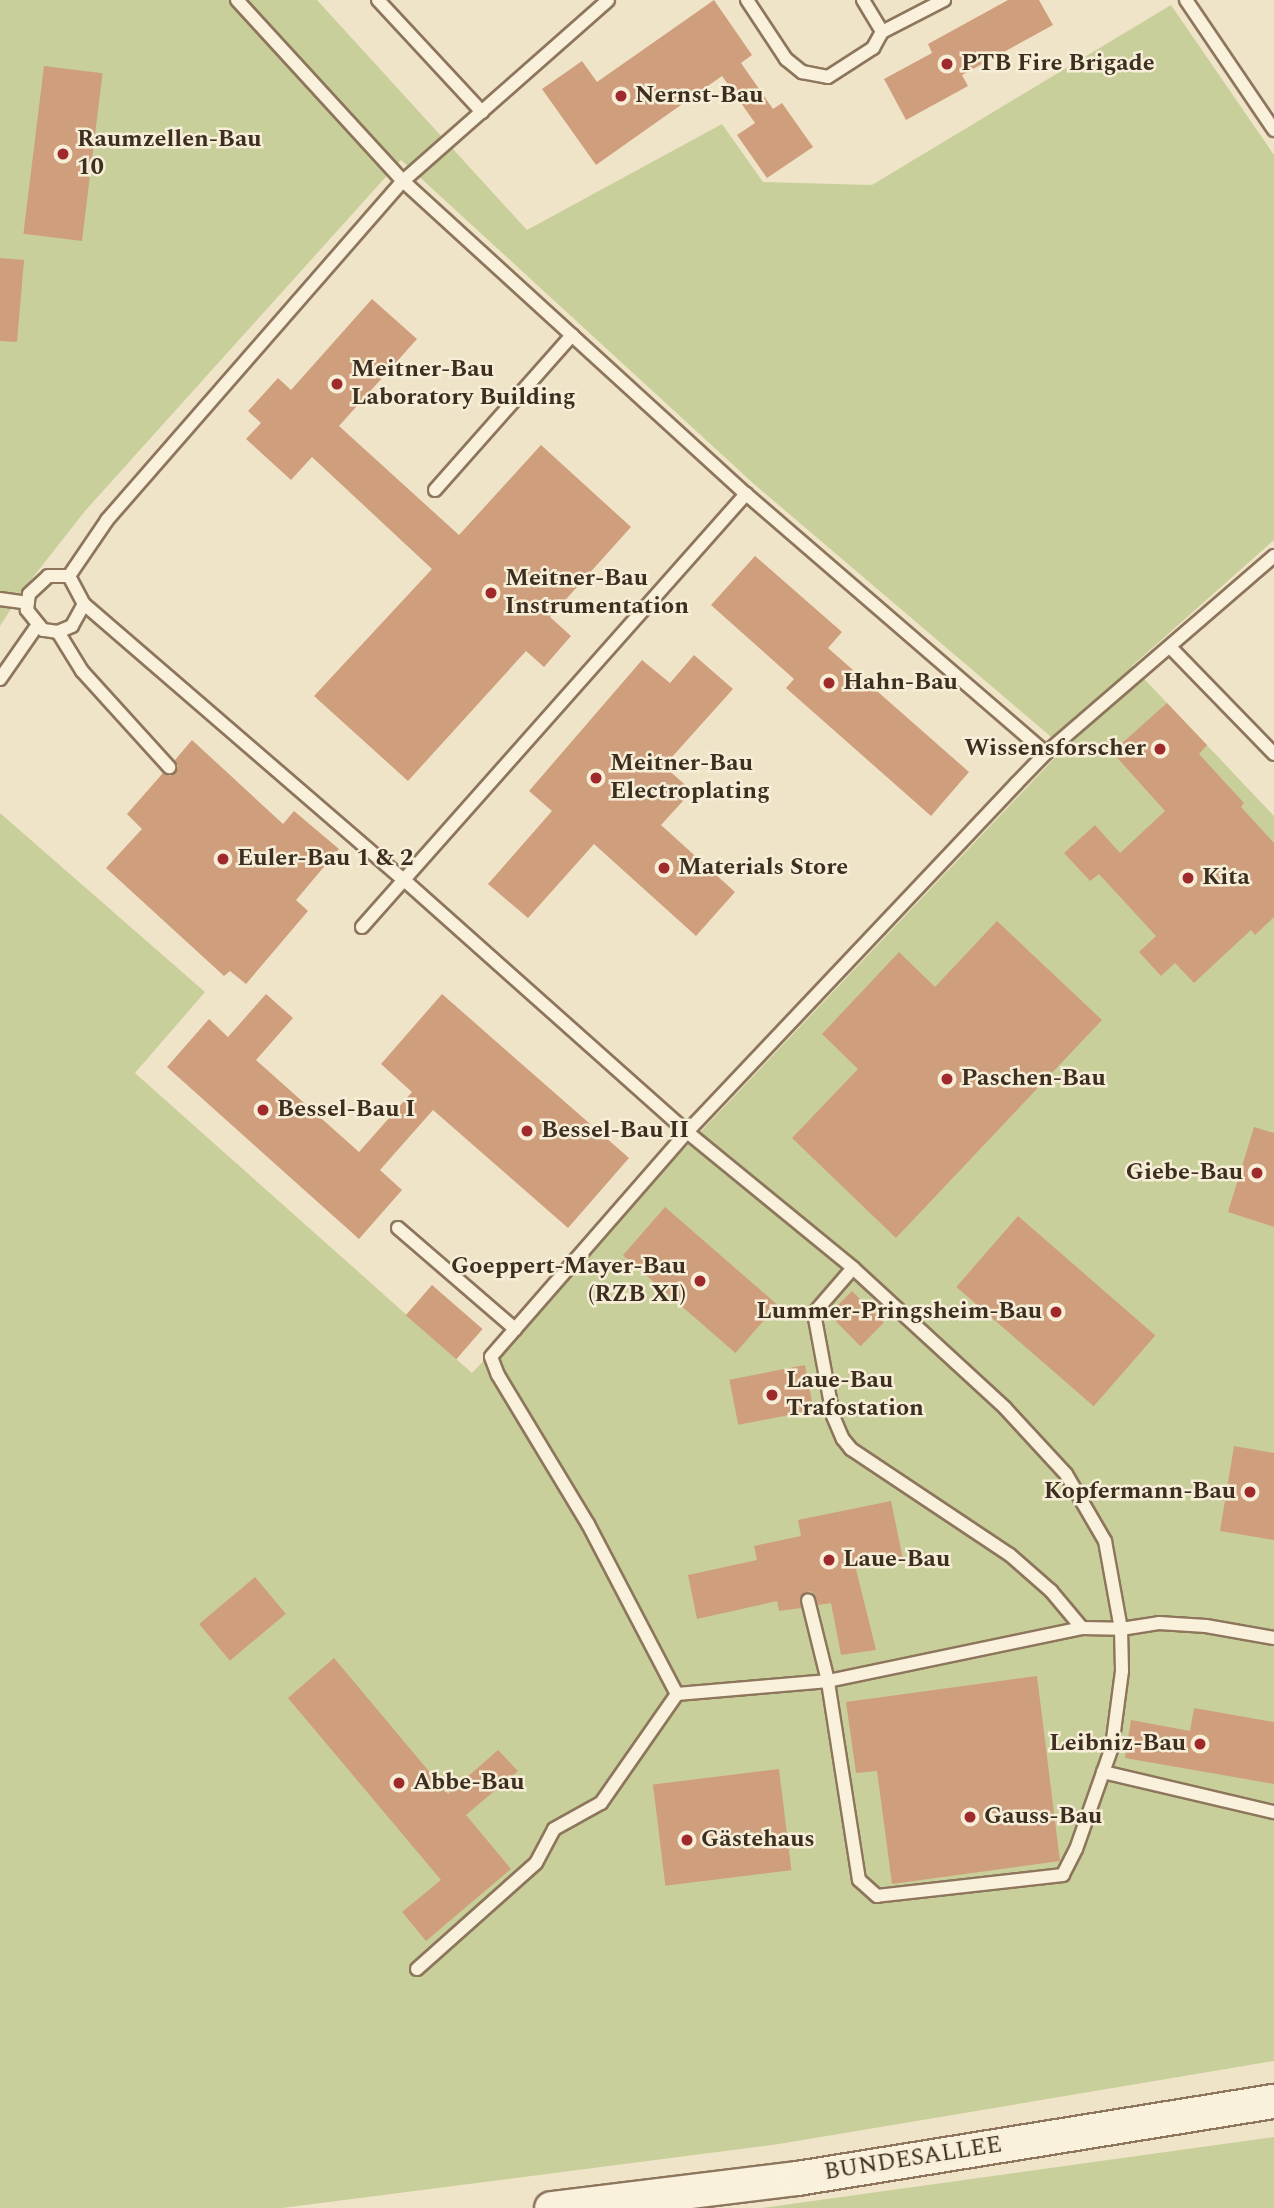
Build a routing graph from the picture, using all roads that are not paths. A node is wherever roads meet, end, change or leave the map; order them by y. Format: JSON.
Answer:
{"nodes":[{"id":1,"x":237,"y":0,"type":"edge"},
{"id":2,"x":378,"y":0,"type":"edge"},
{"id":3,"x":608,"y":0,"type":"edge"},
{"id":4,"x":747,"y":0,"type":"edge"},
{"id":5,"x":863,"y":0,"type":"edge"},
{"id":6,"x":944,"y":0,"type":"edge"},
{"id":7,"x":1186,"y":0,"type":"edge"},
{"id":8,"x":882,"y":32,"type":"junction"},
{"id":9,"x":482,"y":112,"type":"junction"},
{"id":10,"x":1274,"y":130,"type":"edge"},
{"id":11,"x":403,"y":181,"type":"junction"},
{"id":12,"x":572,"y":335,"type":"junction"},
{"id":13,"x":435,"y":491,"type":"dead end"},
{"id":14,"x":746,"y":494,"type":"junction"},
{"id":15,"x":1274,"y":556,"type":"edge"},
{"id":16,"x":69,"y":576,"type":"junction"},
{"id":17,"x":0,"y":598,"type":"edge"},
{"id":18,"x":28,"y":603,"type":"junction"},
{"id":19,"x":84,"y":604,"type":"junction"},
{"id":20,"x":37,"y":626,"type":"junction"},
{"id":21,"x":58,"y":632,"type":"junction"},
{"id":22,"x":1171,"y":648,"type":"junction"},
{"id":23,"x":0,"y":680,"type":"edge"},
{"id":24,"x":1046,"y":753,"type":"junction"},
{"id":25,"x":1274,"y":754,"type":"edge"},
{"id":26,"x":169,"y":767,"type":"dead end"},
{"id":27,"x":403,"y":879,"type":"junction"},
{"id":28,"x":362,"y":927,"type":"dead end"},
{"id":29,"x":687,"y":1132,"type":"junction"},
{"id":30,"x":398,"y":1228,"type":"dead end"},
{"id":31,"x":853,"y":1268,"type":"junction"},
{"id":32,"x":515,"y":1329,"type":"junction"},
{"id":33,"x":808,"y":1600,"type":"dead end"},
{"id":34,"x":1082,"y":1628,"type":"junction"},
{"id":35,"x":1121,"y":1629,"type":"junction"},
{"id":36,"x":1274,"y":1638,"type":"edge"},
{"id":37,"x":828,"y":1681,"type":"junction"},
{"id":38,"x":677,"y":1694,"type":"junction"},
{"id":39,"x":1103,"y":1772,"type":"junction"},
{"id":40,"x":1274,"y":1812,"type":"edge"},
{"id":41,"x":417,"y":1969,"type":"dead end"},
{"id":42,"x":1274,"y":2101,"type":"edge"},
{"id":43,"x":551,"y":2208,"type":"edge"}],
"edges":[{"from":1,"to":11,"type":"lane"},
{"from":2,"to":9,"type":"lane"},
{"from":3,"to":9,"type":"lane"},
{"from":4,"to":8,"type":"lane"},
{"from":5,"to":8,"type":"lane"},
{"from":6,"to":8,"type":"lane"},
{"from":7,"to":10,"type":"lane"},
{"from":9,"to":11,"type":"lane"},
{"from":11,"to":12,"type":"lane"},
{"from":11,"to":16,"type":"lane"},
{"from":12,"to":13,"type":"lane"},
{"from":12,"to":14,"type":"lane"},
{"from":14,"to":24,"type":"lane"},
{"from":14,"to":27,"type":"lane"},
{"from":15,"to":22,"type":"lane"},
{"from":16,"to":18,"type":"lane"},
{"from":16,"to":19,"type":"lane"},
{"from":17,"to":18,"type":"lane"},
{"from":18,"to":20,"type":"lane"},
{"from":19,"to":21,"type":"lane"},
{"from":19,"to":27,"type":"lane"},
{"from":20,"to":21,"type":"lane"},
{"from":20,"to":23,"type":"lane"},
{"from":21,"to":26,"type":"lane"},
{"from":22,"to":24,"type":"lane"},
{"from":22,"to":25,"type":"lane"},
{"from":24,"to":29,"type":"lane"},
{"from":27,"to":28,"type":"lane"},
{"from":27,"to":29,"type":"lane"},
{"from":29,"to":31,"type":"lane"},
{"from":29,"to":32,"type":"lane"},
{"from":30,"to":32,"type":"lane"},
{"from":31,"to":34,"type":"lane"},
{"from":31,"to":35,"type":"lane"},
{"from":32,"to":38,"type":"lane"},
{"from":33,"to":37,"type":"lane"},
{"from":34,"to":35,"type":"lane"},
{"from":34,"to":37,"type":"lane"},
{"from":35,"to":36,"type":"lane"},
{"from":35,"to":39,"type":"lane"},
{"from":37,"to":38,"type":"lane"},
{"from":37,"to":39,"type":"lane"},
{"from":38,"to":41,"type":"lane"},
{"from":39,"to":40,"type":"lane"},
{"from":42,"to":43,"type":"main road","name":"BUNDESALLEE"}]}
